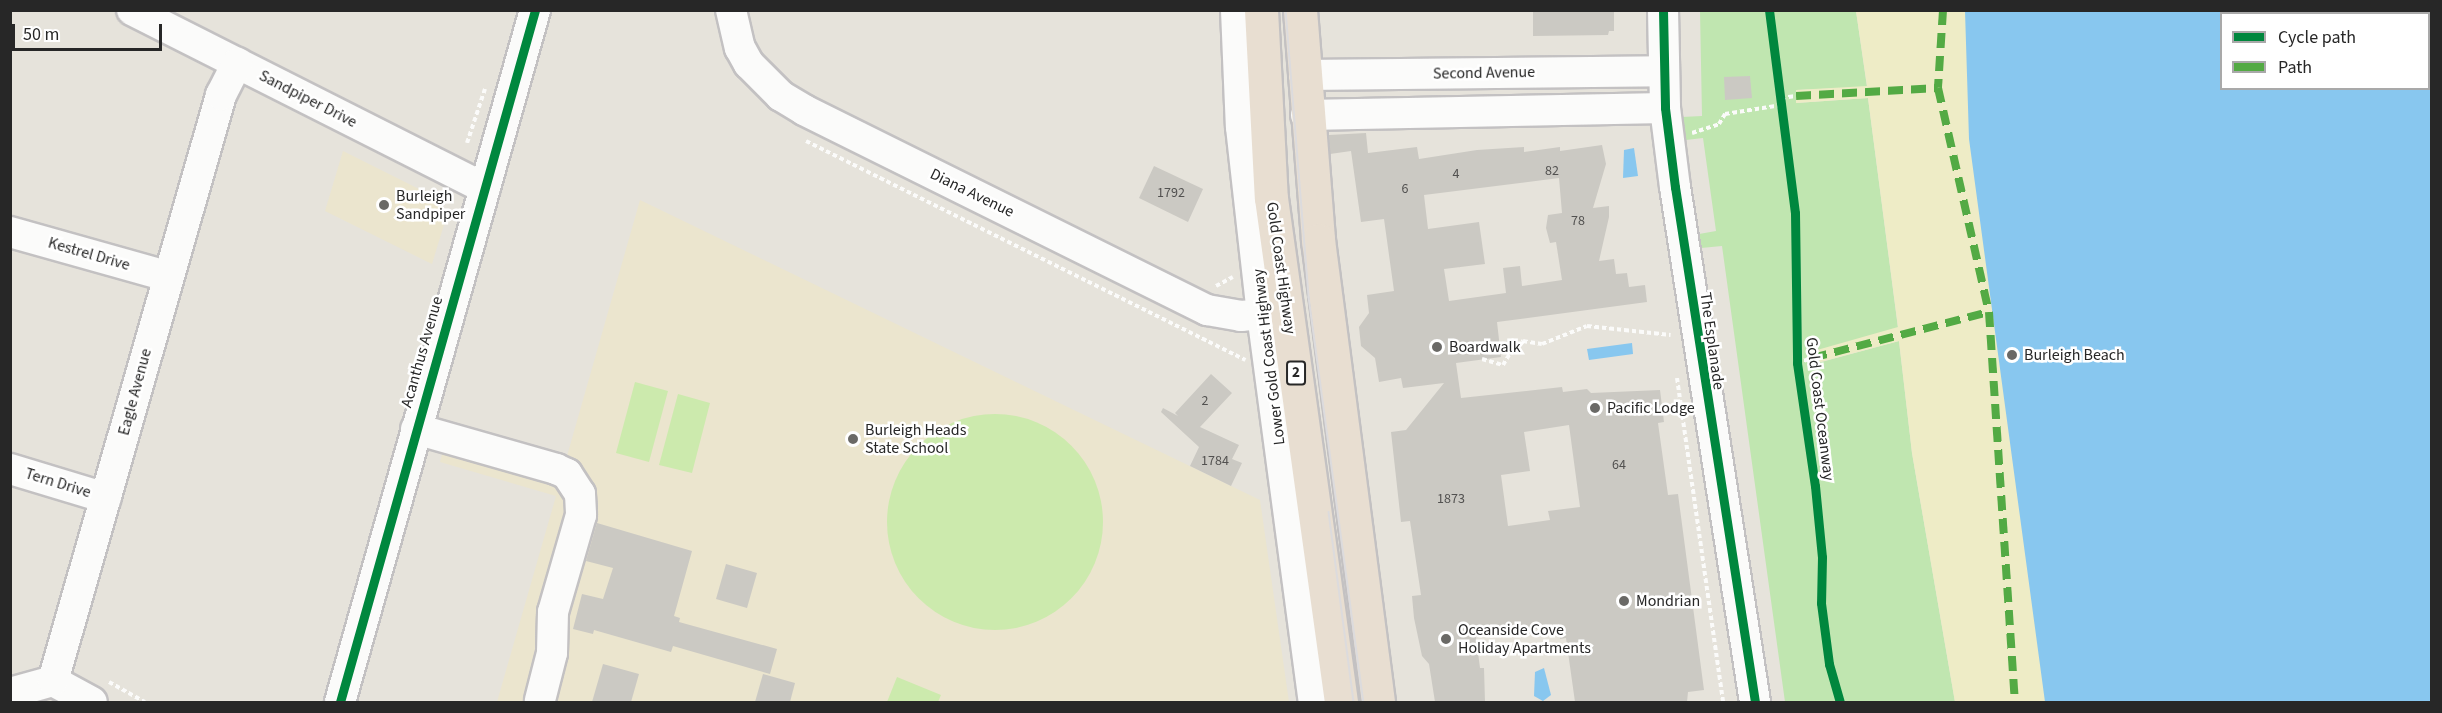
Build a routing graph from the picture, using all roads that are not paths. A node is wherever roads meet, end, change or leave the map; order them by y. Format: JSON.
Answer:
{"nodes":[{"id":1,"x":132,"y":10,"type":"edge"},
{"id":2,"x":535,"y":10,"type":"edge"},
{"id":3,"x":731,"y":10,"type":"edge"},
{"id":4,"x":1236,"y":10,"type":"edge"},
{"id":5,"x":1262,"y":10,"type":"edge"},
{"id":6,"x":1300,"y":10,"type":"edge"},
{"id":7,"x":1663,"y":10,"type":"edge"},
{"id":8,"x":237,"y":63,"type":"junction"},
{"id":9,"x":1664,"y":71,"type":"junction"},
{"id":10,"x":1618,"y":72,"type":"junction"},
{"id":11,"x":1344,"y":74,"type":"junction"},
{"id":12,"x":1304,"y":75,"type":"junction"},
{"id":13,"x":1619,"y":108,"type":"junction"},
{"id":14,"x":1665,"y":108,"type":"junction"},
{"id":15,"x":1346,"y":114,"type":"junction"},
{"id":16,"x":1306,"y":115,"type":"junction"},
{"id":17,"x":484,"y":188,"type":"junction"},
{"id":18,"x":10,"y":232,"type":"edge"},
{"id":19,"x":167,"y":276,"type":"junction"},
{"id":20,"x":1262,"y":314,"type":"junction"},
{"id":21,"x":416,"y":429,"type":"junction"},
{"id":22,"x":10,"y":470,"type":"edge"},
{"id":23,"x":106,"y":498,"type":"junction"},
{"id":24,"x":1748,"y":673,"type":"junction"},
{"id":25,"x":53,"y":681,"type":"junction"},
{"id":26,"x":96,"y":690,"type":"edge"},
{"id":27,"x":10,"y":693,"type":"edge"},
{"id":28,"x":540,"y":700,"type":"dead end"},
{"id":29,"x":340,"y":702,"type":"edge"},
{"id":30,"x":1314,"y":702,"type":"edge"},
{"id":31,"x":1341,"y":702,"type":"edge"},
{"id":32,"x":1378,"y":702,"type":"edge"},
{"id":33,"x":1746,"y":702,"type":"edge"},
{"id":34,"x":1755,"y":702,"type":"edge"}],
"edges":[{"from":1,"to":8,"type":"street","name":"Sandpiper Drive"},
{"from":2,"to":17,"type":"street","name":"Acanthus Avenue"},
{"from":3,"to":20,"type":"street","name":"Diana Avenue"},
{"from":4,"to":20,"type":"street","name":"Lower Gold Coast Highway"},
{"from":5,"to":31,"type":"highway","name":"Gold Coast Highway","number":"2"},
{"from":6,"to":12,"type":"highway"},
{"from":7,"to":9,"type":"street","name":"The Esplanade"},
{"from":8,"to":17,"type":"street","name":"Sandpiper Drive"},
{"from":8,"to":19,"type":"street","name":"Eagle Avenue"},
{"from":9,"to":10,"type":"street","name":"Second Avenue"},
{"from":9,"to":14,"type":"street","name":"The Esplanade"},
{"from":10,"to":11,"type":"street","name":"Second Avenue"},
{"from":10,"to":13,"type":"street"},
{"from":11,"to":12,"type":"street","name":"Second Avenue"},
{"from":11,"to":15,"type":"street"},
{"from":12,"to":16,"type":"highway"},
{"from":13,"to":14,"type":"street"},
{"from":13,"to":15,"type":"street"},
{"from":14,"to":24,"type":"street","name":"The Esplanade"},
{"from":15,"to":16,"type":"street"},
{"from":16,"to":32,"type":"highway"},
{"from":17,"to":21,"type":"street","name":"Acanthus Avenue"},
{"from":18,"to":19,"type":"street","name":"Kestrel Drive"},
{"from":19,"to":23,"type":"street","name":"Eagle Avenue"},
{"from":20,"to":30,"type":"street","name":"Lower Gold Coast Highway"},
{"from":21,"to":28,"type":"street"},
{"from":21,"to":29,"type":"street","name":"Acanthus Avenue"},
{"from":22,"to":23,"type":"street","name":"Tern Drive"},
{"from":23,"to":25,"type":"street","name":"Eagle Avenue"},
{"from":24,"to":33,"type":"street","name":"The Esplanade"},
{"from":24,"to":34,"type":"street","name":"The Esplanade"},
{"from":25,"to":26,"type":"street"},
{"from":25,"to":27,"type":"street"}]}
